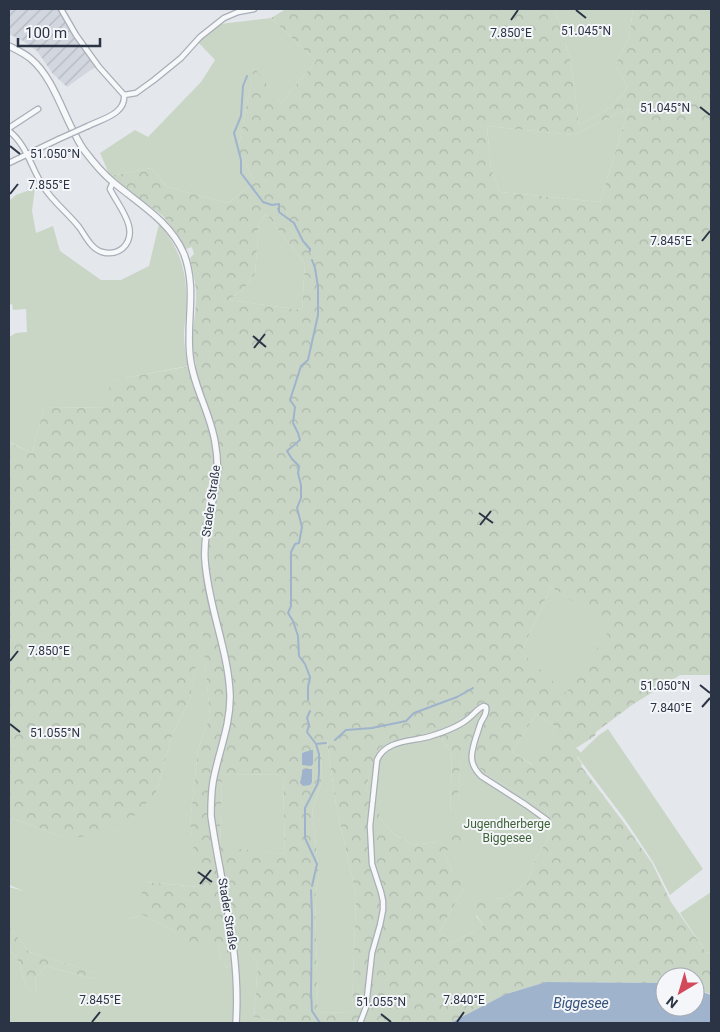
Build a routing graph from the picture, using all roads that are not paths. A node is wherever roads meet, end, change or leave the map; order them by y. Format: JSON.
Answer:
{"nodes":[{"id":1,"x":61,"y":9,"type":"edge"},
{"id":2,"x":254,"y":9,"type":"edge"},
{"id":3,"x":9,"y":46,"type":"edge"},
{"id":4,"x":124,"y":95,"type":"junction"},
{"id":5,"x":38,"y":108,"type":"dead end"},
{"id":6,"x":9,"y":130,"type":"edge"},
{"id":7,"x":27,"y":154,"type":"junction"},
{"id":8,"x":9,"y":163,"type":"edge"},
{"id":9,"x":113,"y":182,"type":"junction"},
{"id":10,"x":547,"y":820,"type":"dead end"},
{"id":11,"x":236,"y":1023,"type":"edge"},
{"id":12,"x":360,"y":1023,"type":"edge"}],
"edges":[{"from":1,"to":4,"type":"street"},
{"from":2,"to":4,"type":"street"},
{"from":3,"to":9,"type":"street","name":"Stader Straße"},
{"from":4,"to":7,"type":"street","bridge":true},
{"from":5,"to":6,"type":"street"},
{"from":6,"to":7,"type":"street"},
{"from":7,"to":8,"type":"street"},
{"from":7,"to":9,"type":"street"},
{"from":9,"to":11,"type":"street","name":"Stader Straße"},
{"from":10,"to":12,"type":"street"}]}
